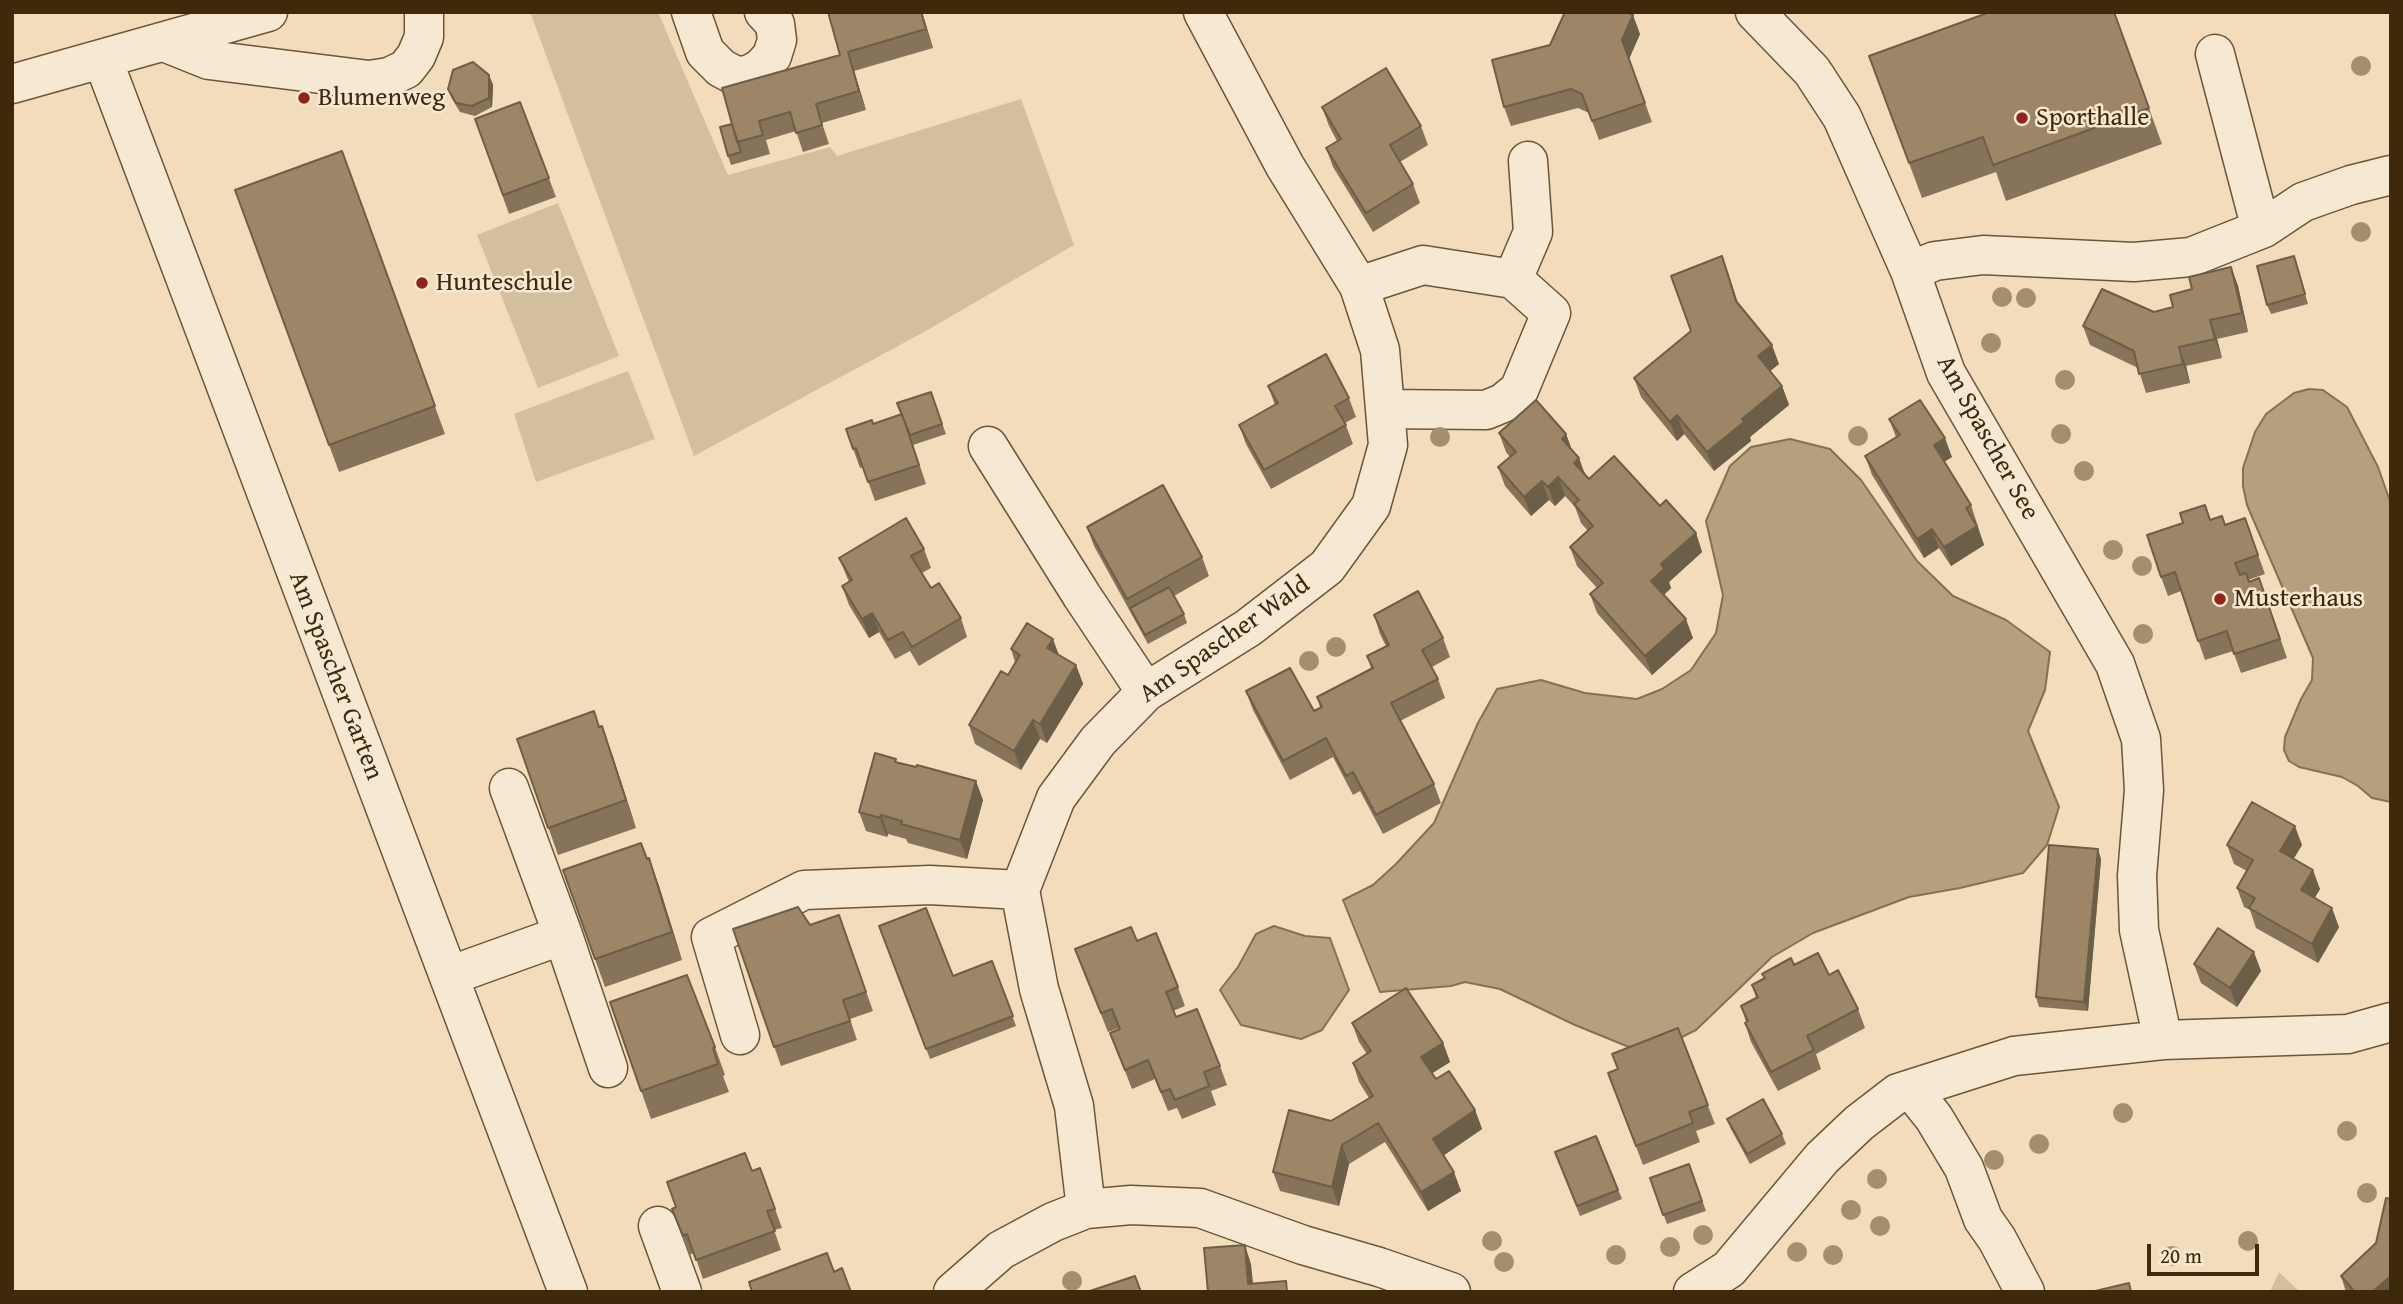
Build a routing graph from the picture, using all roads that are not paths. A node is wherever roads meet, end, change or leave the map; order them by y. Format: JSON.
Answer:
{"nodes":[{"id":1,"x":268,"y":12,"type":"edge"},
{"id":2,"x":424,"y":12,"type":"edge"},
{"id":3,"x":691,"y":12,"type":"edge"},
{"id":4,"x":764,"y":12,"type":"edge"},
{"id":5,"x":1203,"y":12,"type":"edge"},
{"id":6,"x":1755,"y":12,"type":"edge"},
{"id":7,"x":164,"y":42,"type":"junction"},
{"id":8,"x":2215,"y":54,"type":"dead end"},
{"id":9,"x":103,"y":60,"type":"junction"},
{"id":10,"x":12,"y":84,"type":"edge"},
{"id":11,"x":1528,"y":161,"type":"dead end"},
{"id":12,"x":2391,"y":175,"type":"edge"},
{"id":13,"x":2261,"y":229,"type":"junction"},
{"id":14,"x":1910,"y":271,"type":"junction"},
{"id":15,"x":1513,"y":279,"type":"junction"},
{"id":16,"x":1359,"y":286,"type":"junction"},
{"id":17,"x":1385,"y":409,"type":"junction"},
{"id":18,"x":988,"y":446,"type":"dead end"},
{"id":19,"x":1146,"y":692,"type":"junction"},
{"id":20,"x":509,"y":788,"type":"dead end"},
{"id":21,"x":1020,"y":890,"type":"junction"},
{"id":22,"x":563,"y":935,"type":"junction"},
{"id":23,"x":449,"y":976,"type":"junction"},
{"id":24,"x":2391,"y":1022,"type":"edge"},
{"id":25,"x":740,"y":1035,"type":"dead end"},
{"id":26,"x":2162,"y":1040,"type":"junction"},
{"id":27,"x":608,"y":1068,"type":"dead end"},
{"id":28,"x":1911,"y":1089,"type":"junction"},
{"id":29,"x":1086,"y":1209,"type":"junction"},
{"id":30,"x":658,"y":1226,"type":"dead end"},
{"id":31,"x":568,"y":1292,"type":"edge"},
{"id":32,"x":682,"y":1292,"type":"edge"},
{"id":33,"x":953,"y":1292,"type":"edge"},
{"id":34,"x":1451,"y":1292,"type":"edge"},
{"id":35,"x":1693,"y":1292,"type":"edge"},
{"id":36,"x":2025,"y":1292,"type":"edge"}],
"edges":[{"from":1,"to":7,"type":"street"},
{"from":2,"to":7,"type":"street"},
{"from":3,"to":4,"type":"street"},
{"from":5,"to":16,"type":"street","name":"Am Spascher Wald"},
{"from":6,"to":14,"type":"street","name":"Am Spascher See"},
{"from":7,"to":9,"type":"street"},
{"from":8,"to":13,"type":"street"},
{"from":9,"to":10,"type":"street"},
{"from":9,"to":23,"type":"street","name":"Am Spascher Garten"},
{"from":11,"to":15,"type":"street"},
{"from":12,"to":13,"type":"street"},
{"from":13,"to":14,"type":"street"},
{"from":14,"to":26,"type":"street","name":"Am Spascher See"},
{"from":15,"to":16,"type":"street"},
{"from":15,"to":17,"type":"street"},
{"from":16,"to":17,"type":"street","name":"Am Spascher Wald"},
{"from":17,"to":19,"type":"street","name":"Am Spascher Wald"},
{"from":18,"to":19,"type":"street"},
{"from":19,"to":21,"type":"street","name":"Am Spascher Wald"},
{"from":20,"to":22,"type":"street"},
{"from":21,"to":25,"type":"street"},
{"from":21,"to":29,"type":"street"},
{"from":22,"to":23,"type":"street"},
{"from":22,"to":27,"type":"street"},
{"from":23,"to":31,"type":"street","name":"Am Spascher Garten"},
{"from":24,"to":26,"type":"street"},
{"from":26,"to":28,"type":"street"},
{"from":28,"to":35,"type":"street"},
{"from":28,"to":36,"type":"street"},
{"from":29,"to":33,"type":"street"},
{"from":29,"to":34,"type":"street"},
{"from":30,"to":32,"type":"street"}]}
